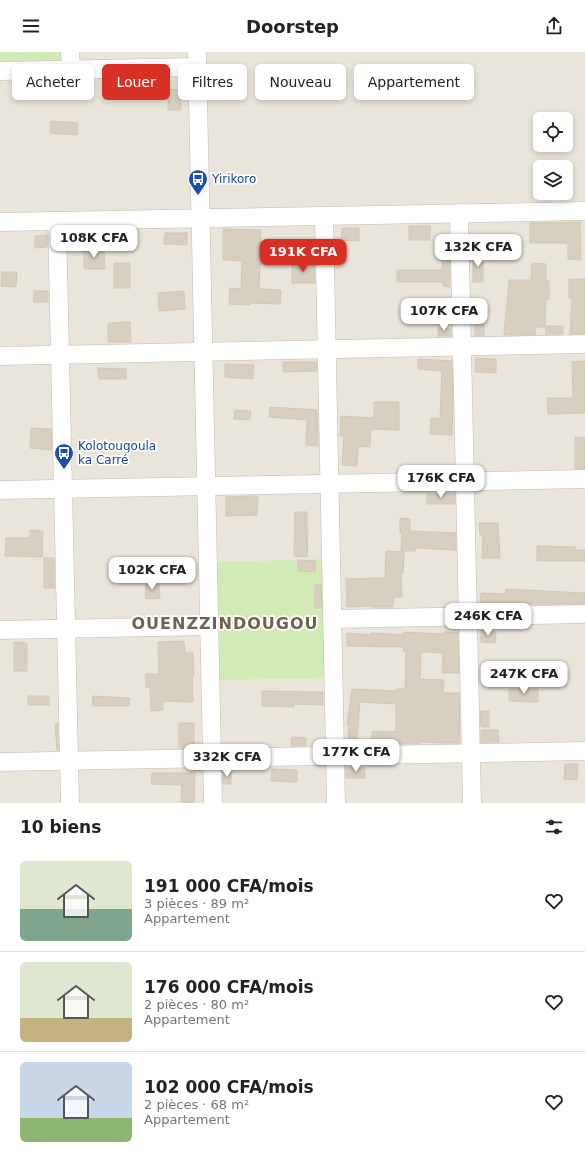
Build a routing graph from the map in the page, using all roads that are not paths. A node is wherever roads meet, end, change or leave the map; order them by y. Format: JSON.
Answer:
{"nodes":[{"id":1,"x":197,"y":59,"type":"edge"},
{"id":2,"x":70,"y":61,"type":"edge"},
{"id":3,"x":0,"y":71,"type":"edge"},
{"id":4,"x":585,"y":211,"type":"edge"},
{"id":5,"x":459,"y":213,"type":"junction"},
{"id":6,"x":324,"y":216,"type":"junction"},
{"id":7,"x":200,"y":218,"type":"junction"},
{"id":8,"x":57,"y":221,"type":"junction"},
{"id":9,"x":0,"y":222,"type":"edge"},
{"id":10,"x":585,"y":344,"type":"edge"},
{"id":11,"x":462,"y":347,"type":"junction"},
{"id":12,"x":326,"y":350,"type":"junction"},
{"id":13,"x":203,"y":352,"type":"junction"},
{"id":14,"x":60,"y":355,"type":"junction"},
{"id":15,"x":0,"y":356,"type":"edge"},
{"id":16,"x":585,"y":479,"type":"edge"},
{"id":17,"x":465,"y":481,"type":"junction"},
{"id":18,"x":329,"y":484,"type":"junction"},
{"id":19,"x":206,"y":486,"type":"junction"},
{"id":20,"x":63,"y":489,"type":"junction"},
{"id":21,"x":0,"y":490,"type":"edge"},
{"id":22,"x":585,"y":614,"type":"edge"},
{"id":23,"x":468,"y":616,"type":"junction"},
{"id":24,"x":332,"y":619,"type":"junction"},
{"id":25,"x":209,"y":626,"type":"junction"},
{"id":26,"x":66,"y":628,"type":"junction"},
{"id":27,"x":0,"y":630,"type":"edge"},
{"id":28,"x":585,"y":751,"type":"edge"},
{"id":29,"x":471,"y":753,"type":"junction"},
{"id":30,"x":335,"y":756,"type":"junction"},
{"id":31,"x":212,"y":758,"type":"junction"},
{"id":32,"x":69,"y":761,"type":"junction"},
{"id":33,"x":0,"y":762,"type":"edge"},
{"id":34,"x":70,"y":803,"type":"edge"},
{"id":35,"x":213,"y":803,"type":"edge"},
{"id":36,"x":336,"y":803,"type":"edge"},
{"id":37,"x":472,"y":803,"type":"edge"}],
"edges":[{"from":1,"to":2,"type":"street"},
{"from":1,"to":7,"type":"street"},
{"from":2,"to":3,"type":"street"},
{"from":4,"to":5,"type":"street"},
{"from":5,"to":6,"type":"street"},
{"from":5,"to":11,"type":"street"},
{"from":6,"to":7,"type":"street"},
{"from":6,"to":12,"type":"street"},
{"from":7,"to":8,"type":"street"},
{"from":7,"to":13,"type":"street"},
{"from":8,"to":9,"type":"street"},
{"from":8,"to":14,"type":"street"},
{"from":10,"to":11,"type":"street"},
{"from":11,"to":12,"type":"street"},
{"from":11,"to":17,"type":"street"},
{"from":12,"to":13,"type":"street"},
{"from":12,"to":18,"type":"street"},
{"from":13,"to":14,"type":"street"},
{"from":13,"to":19,"type":"street"},
{"from":14,"to":15,"type":"street"},
{"from":14,"to":20,"type":"street"},
{"from":16,"to":17,"type":"street"},
{"from":17,"to":18,"type":"street"},
{"from":17,"to":23,"type":"street"},
{"from":18,"to":19,"type":"street"},
{"from":18,"to":24,"type":"street"},
{"from":19,"to":20,"type":"street"},
{"from":19,"to":25,"type":"street"},
{"from":20,"to":21,"type":"street"},
{"from":20,"to":26,"type":"street"},
{"from":22,"to":23,"type":"street"},
{"from":23,"to":24,"type":"street"},
{"from":23,"to":29,"type":"street"},
{"from":24,"to":30,"type":"street"},
{"from":25,"to":26,"type":"street"},
{"from":25,"to":31,"type":"street"},
{"from":26,"to":27,"type":"street"},
{"from":26,"to":32,"type":"street"},
{"from":28,"to":29,"type":"street"},
{"from":29,"to":30,"type":"street"},
{"from":29,"to":37,"type":"street"},
{"from":30,"to":31,"type":"street"},
{"from":30,"to":36,"type":"street"},
{"from":31,"to":32,"type":"street"},
{"from":31,"to":35,"type":"street"},
{"from":32,"to":33,"type":"street"},
{"from":32,"to":34,"type":"street"}]}
